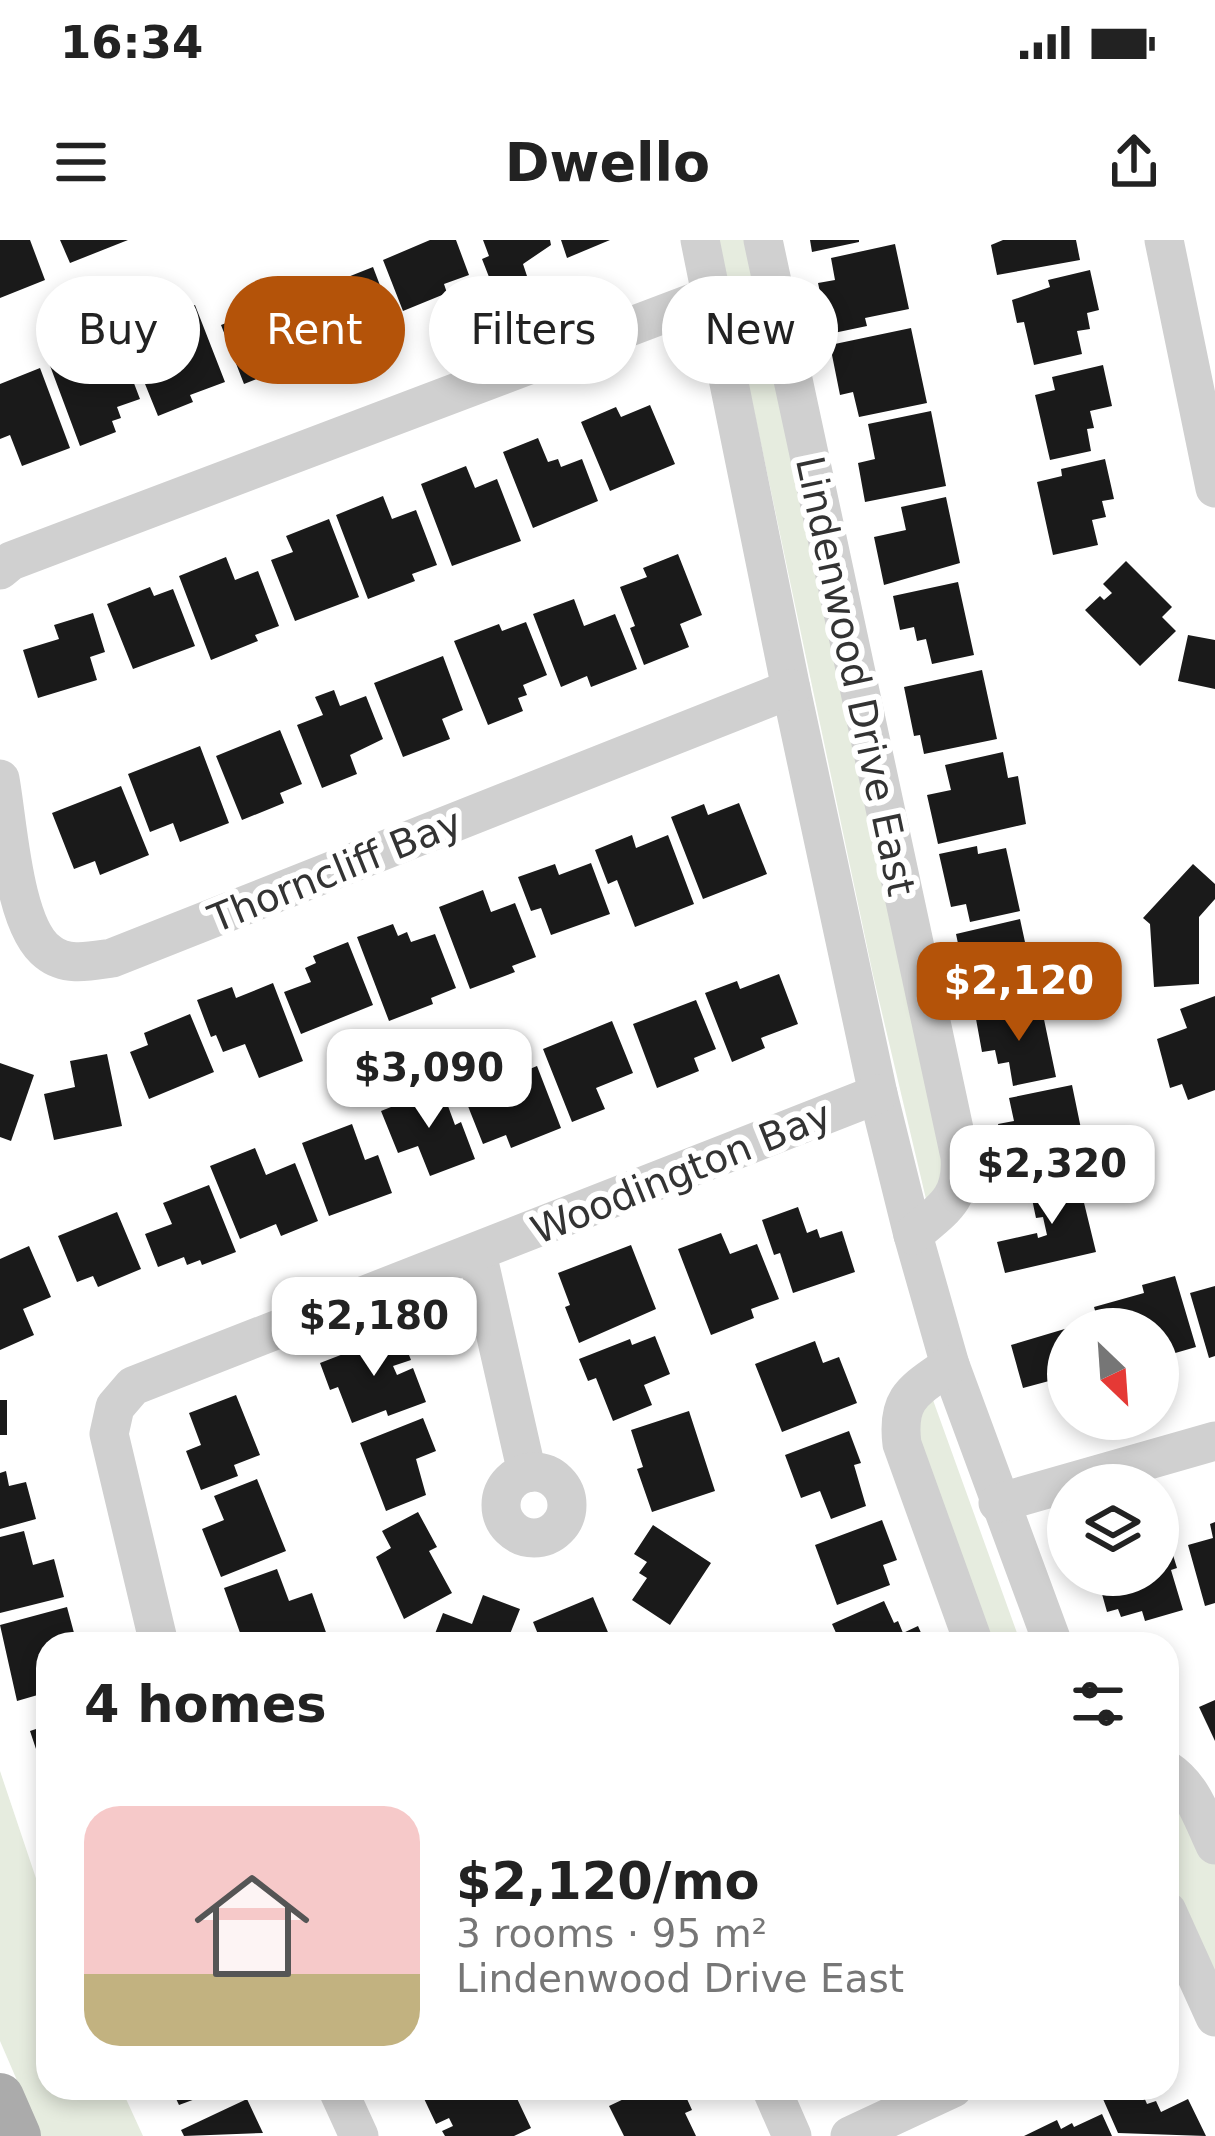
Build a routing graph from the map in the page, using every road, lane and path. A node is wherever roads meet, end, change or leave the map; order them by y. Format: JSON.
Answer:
{"nodes":[{"id":1,"x":700,"y":240,"type":"edge"},
{"id":2,"x":763,"y":240,"type":"edge"},
{"id":3,"x":1164,"y":240,"type":"edge"},
{"id":4,"x":707,"y":276,"type":"edge"},
{"id":5,"x":662,"y":315,"type":"edge"},
{"id":6,"x":729,"y":384,"type":"edge"},
{"id":7,"x":1215,"y":488,"type":"edge"},
{"id":8,"x":0,"y":570,"type":"edge"},
{"id":9,"x":790,"y":689,"type":"junction"},
{"id":10,"x":0,"y":779,"type":"edge"},
{"id":11,"x":878,"y":1094,"type":"junction"},
{"id":12,"x":913,"y":1234,"type":"junction"},
{"id":13,"x":477,"y":1252,"type":"junction"},
{"id":14,"x":950,"y":1365,"type":"junction"},
{"id":15,"x":1215,"y":1441,"type":"edge"},
{"id":16,"x":527,"y":1473,"type":"dead end"},
{"id":17,"x":998,"y":1503,"type":"junction"},
{"id":18,"x":156,"y":1632,"type":"edge"},
{"id":19,"x":970,"y":1632,"type":"edge"},
{"id":20,"x":1048,"y":1632,"type":"edge"},
{"id":21,"x":1179,"y":1780,"type":"edge"},
{"id":22,"x":1215,"y":1845,"type":"edge"},
{"id":23,"x":1181,"y":1981,"type":"edge"},
{"id":24,"x":1215,"y":2017,"type":"edge"},
{"id":25,"x":0,"y":2097,"type":"edge"},
{"id":26,"x":342,"y":2100,"type":"edge"},
{"id":27,"x":776,"y":2100,"type":"edge"},
{"id":28,"x":926,"y":2100,"type":"edge"},
{"id":29,"x":17,"y":2136,"type":"edge"},
{"id":30,"x":358,"y":2136,"type":"edge"},
{"id":31,"x":792,"y":2136,"type":"edge"},
{"id":32,"x":850,"y":2136,"type":"edge"}],
"edges":[{"from":1,"to":4,"type":"street","name":"Lindenwood Drive East"},
{"from":2,"to":12,"type":"street","name":"Lindenwood Drive East"},
{"from":3,"to":7,"type":"street"},
{"from":5,"to":8,"type":"street"},
{"from":6,"to":9,"type":"street","name":"Lindenwood Drive East"},
{"from":9,"to":10,"type":"street","name":"Thorncliff Bay"},
{"from":9,"to":11,"type":"street","name":"Lindenwood Drive East"},
{"from":11,"to":12,"type":"street","name":"Lindenwood Drive East"},
{"from":11,"to":13,"type":"street","name":"Woodington Bay"},
{"from":12,"to":14,"type":"street","name":"Lindenwood Drive East"},
{"from":13,"to":16,"type":"street"},
{"from":13,"to":18,"type":"street","name":"Woodington Bay"},
{"from":14,"to":17,"type":"street","name":"Lindenwood Drive East"},
{"from":14,"to":19,"type":"street"},
{"from":15,"to":17,"type":"street"},
{"from":17,"to":20,"type":"street","name":"Lindenwood Drive East"},
{"from":21,"to":22,"type":"street"},
{"from":23,"to":24,"type":"street"},
{"from":25,"to":29,"type":"main road"},
{"from":26,"to":30,"type":"street"},
{"from":27,"to":31,"type":"street"},
{"from":28,"to":32,"type":"street"}]}
